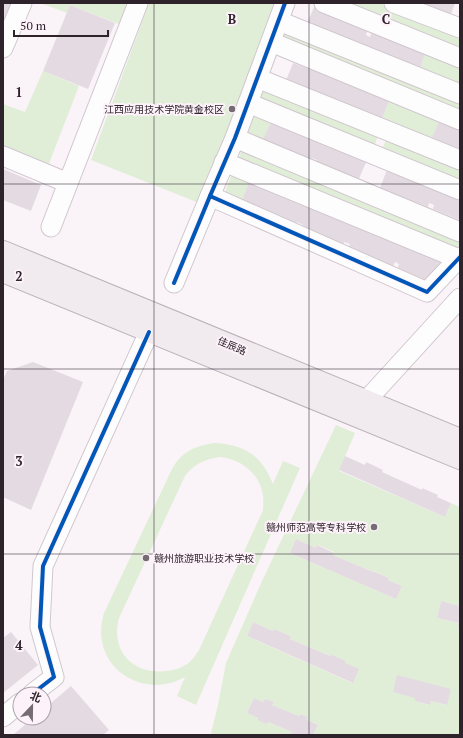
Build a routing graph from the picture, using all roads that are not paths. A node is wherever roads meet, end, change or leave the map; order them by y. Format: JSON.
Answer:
{"nodes":[{"id":1,"x":22,"y":3,"type":"edge"},
{"id":2,"x":138,"y":3,"type":"edge"},
{"id":3,"x":285,"y":3,"type":"edge"},
{"id":4,"x":324,"y":3,"type":"edge"},
{"id":5,"x":394,"y":3,"type":"edge"},
{"id":6,"x":279,"y":20,"type":"junction"},
{"id":7,"x":460,"y":28,"type":"edge"},
{"id":8,"x":271,"y":42,"type":"junction"},
{"id":9,"x":4,"y":44,"type":"edge"},
{"id":10,"x":460,"y":58,"type":"edge"},
{"id":11,"x":257,"y":78,"type":"junction"},
{"id":12,"x":460,"y":94,"type":"edge"},
{"id":13,"x":248,"y":104,"type":"junction"},
{"id":14,"x":460,"y":120,"type":"edge"},
{"id":15,"x":235,"y":138,"type":"junction"},
{"id":16,"x":3,"y":156,"type":"edge"},
{"id":17,"x":460,"y":160,"type":"edge"},
{"id":18,"x":224,"y":162,"type":"junction"},
{"id":19,"x":68,"y":184,"type":"junction"},
{"id":20,"x":460,"y":190,"type":"edge"},
{"id":21,"x":210,"y":196,"type":"junction"},
{"id":22,"x":51,"y":227,"type":"dead end"},
{"id":23,"x":460,"y":232,"type":"edge"},
{"id":24,"x":3,"y":252,"type":"edge"},
{"id":25,"x":459,"y":258,"type":"edge"},
{"id":26,"x":3,"y":271,"type":"edge"},
{"id":27,"x":174,"y":283,"type":"dead end"},
{"id":28,"x":460,"y":298,"type":"edge"},
{"id":29,"x":149,"y":332,"type":"junction"},
{"id":30,"x":365,"y":402,"type":"junction"},
{"id":31,"x":460,"y":440,"type":"edge"},
{"id":32,"x":460,"y":458,"type":"edge"},
{"id":33,"x":42,"y":686,"type":"edge"},
{"id":34,"x":12,"y":710,"type":"edge"},
{"id":35,"x":3,"y":717,"type":"edge"}],
"edges":[{"from":1,"to":9,"type":"street"},
{"from":2,"to":19,"type":"street"},
{"from":3,"to":6,"type":"street"},
{"from":4,"to":10,"type":"street"},
{"from":5,"to":7,"type":"street"},
{"from":6,"to":8,"type":"street"},
{"from":6,"to":12,"type":"street"},
{"from":8,"to":11,"type":"street"},
{"from":8,"to":14,"type":"street"},
{"from":11,"to":13,"type":"street"},
{"from":11,"to":17,"type":"street"},
{"from":13,"to":15,"type":"street"},
{"from":13,"to":20,"type":"street"},
{"from":15,"to":18,"type":"street"},
{"from":15,"to":23,"type":"street"},
{"from":16,"to":19,"type":"street"},
{"from":18,"to":21,"type":"street"},
{"from":18,"to":25,"type":"street"},
{"from":19,"to":22,"type":"street"},
{"from":21,"to":25,"type":"street"},
{"from":21,"to":27,"type":"street"},
{"from":24,"to":30,"type":"main road","name":"佳辰路"},
{"from":26,"to":29,"type":"main road","name":"佳辰路"},
{"from":28,"to":30,"type":"street"},
{"from":29,"to":32,"type":"main road","name":"佳辰路"},
{"from":29,"to":33,"type":"street"},
{"from":30,"to":31,"type":"main road","name":"佳辰路"},
{"from":34,"to":35,"type":"street"}]}
